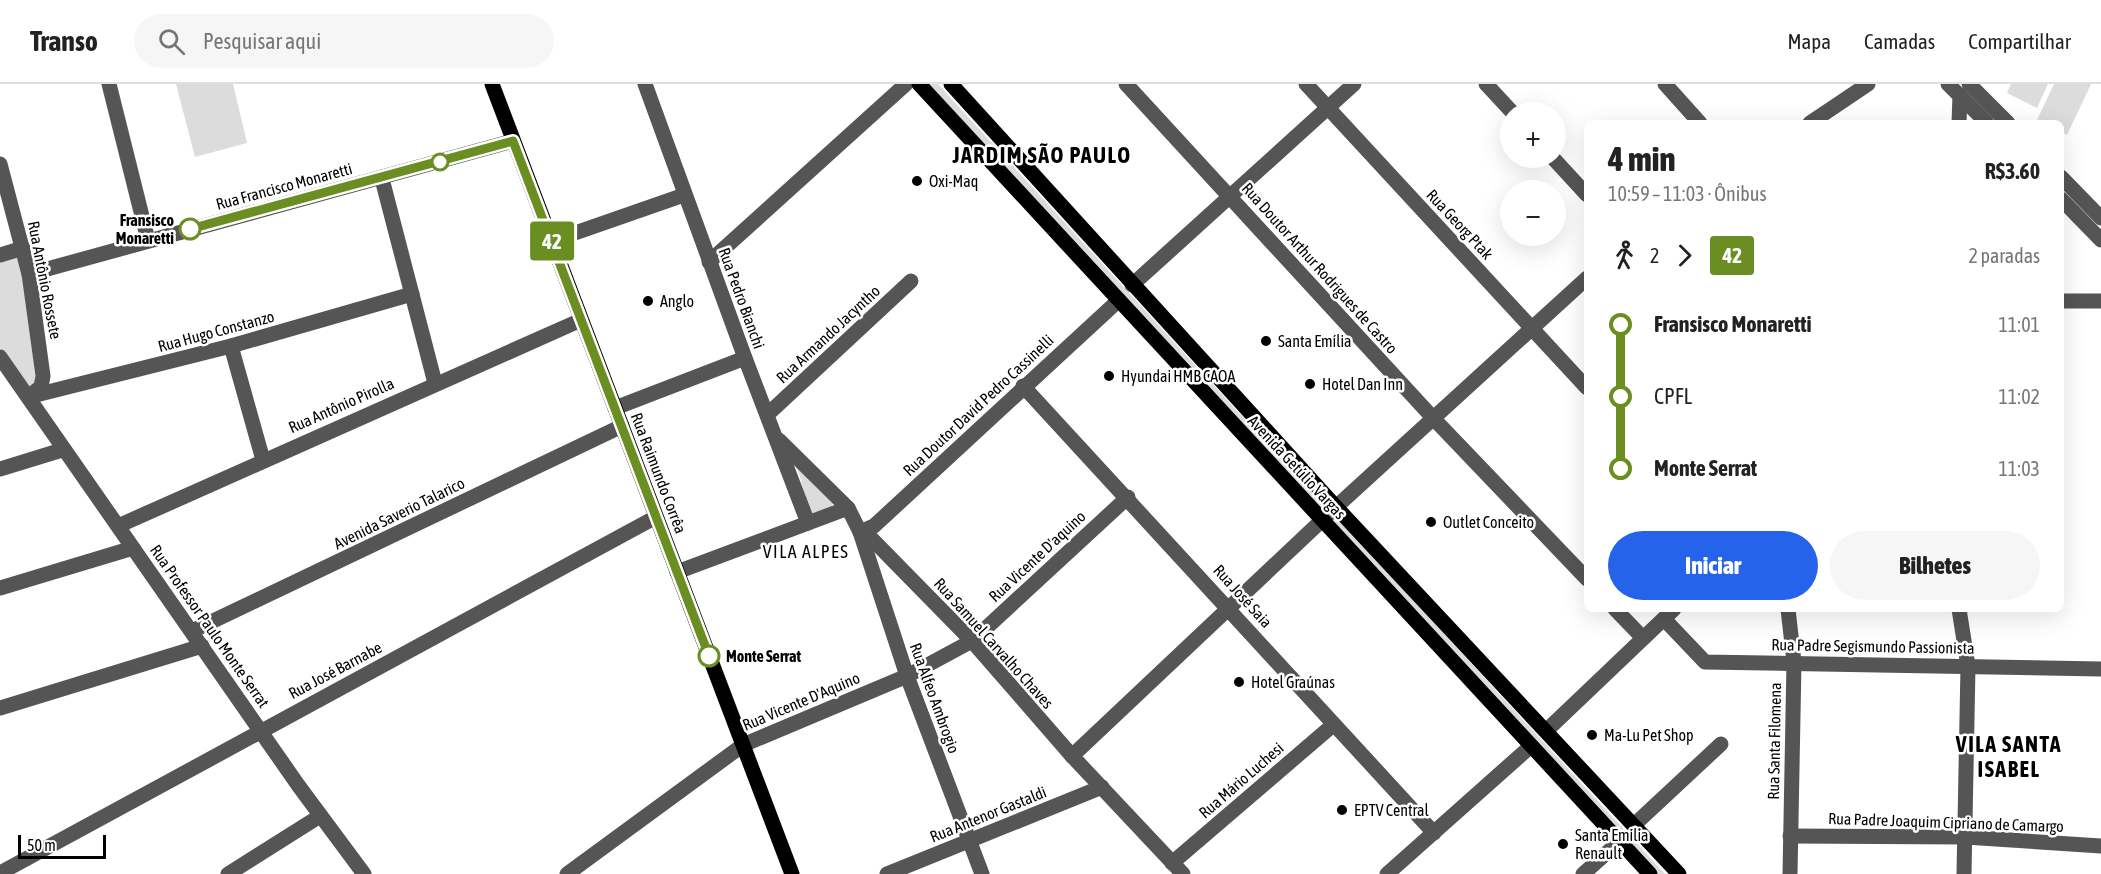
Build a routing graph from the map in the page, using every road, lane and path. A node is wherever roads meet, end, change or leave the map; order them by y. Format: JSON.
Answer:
{"nodes":[{"id":1,"x":109,"y":84,"type":"edge"},
{"id":2,"x":492,"y":84,"type":"edge"},
{"id":3,"x":645,"y":84,"type":"edge"},
{"id":4,"x":906,"y":84,"type":"edge"},
{"id":5,"x":919,"y":84,"type":"edge"},
{"id":6,"x":951,"y":84,"type":"edge"},
{"id":7,"x":1126,"y":84,"type":"edge"},
{"id":8,"x":1306,"y":84,"type":"edge"},
{"id":9,"x":1354,"y":84,"type":"edge"},
{"id":10,"x":1486,"y":84,"type":"edge"},
{"id":11,"x":1665,"y":84,"type":"edge"},
{"id":12,"x":1868,"y":84,"type":"edge"},
{"id":13,"x":1959,"y":88,"type":"edge"},
{"id":14,"x":1503,"y":102,"type":"edge"},
{"id":15,"x":1328,"y":107,"type":"junction"},
{"id":16,"x":1697,"y":120,"type":"edge"},
{"id":17,"x":1814,"y":120,"type":"edge"},
{"id":18,"x":1959,"y":120,"type":"edge"},
{"id":19,"x":1985,"y":120,"type":"edge"},
{"id":20,"x":2004,"y":120,"type":"edge"},
{"id":21,"x":513,"y":141,"type":"junction"},
{"id":22,"x":0,"y":164,"type":"edge"},
{"id":23,"x":1562,"y":168,"type":"edge"},
{"id":24,"x":381,"y":179,"type":"junction"},
{"id":25,"x":2064,"y":180,"type":"edge"},
{"id":26,"x":2,"y":183,"type":"edge"},
{"id":27,"x":1584,"y":192,"type":"edge"},
{"id":28,"x":684,"y":195,"type":"junction"},
{"id":29,"x":1229,"y":195,"type":"junction"},
{"id":30,"x":2064,"y":202,"type":"edge"},
{"id":31,"x":2101,"y":218,"type":"edge"},
{"id":32,"x":148,"y":240,"type":"junction"},
{"id":33,"x":2101,"y":240,"type":"edge"},
{"id":34,"x":552,"y":241,"type":"junction"},
{"id":35,"x":23,"y":248,"type":"junction"},
{"id":36,"x":0,"y":255,"type":"edge"},
{"id":37,"x":709,"y":262,"type":"junction"},
{"id":38,"x":29,"y":274,"type":"junction"},
{"id":39,"x":911,"y":281,"type":"dead end"},
{"id":40,"x":1584,"y":281,"type":"edge"},
{"id":41,"x":1132,"y":285,"type":"junction"},
{"id":42,"x":412,"y":294,"type":"junction"},
{"id":43,"x":1119,"y":300,"type":"junction"},
{"id":44,"x":2064,"y":301,"type":"edge"},
{"id":45,"x":2101,"y":301,"type":"edge"},
{"id":46,"x":581,"y":320,"type":"junction"},
{"id":47,"x":1532,"y":328,"type":"junction"},
{"id":48,"x":231,"y":346,"type":"junction"},
{"id":49,"x":0,"y":357,"type":"edge"},
{"id":50,"x":745,"y":358,"type":"junction"},
{"id":51,"x":435,"y":383,"type":"junction"},
{"id":52,"x":1584,"y":385,"type":"edge"},
{"id":53,"x":1023,"y":386,"type":"junction"},
{"id":54,"x":28,"y":397,"type":"junction"},
{"id":55,"x":615,"y":408,"type":"junction"},
{"id":56,"x":768,"y":414,"type":"junction"},
{"id":57,"x":1434,"y":419,"type":"junction"},
{"id":58,"x":622,"y":426,"type":"junction"},
{"id":59,"x":779,"y":440,"type":"junction"},
{"id":60,"x":63,"y":450,"type":"junction"},
{"id":61,"x":263,"y":460,"type":"junction"},
{"id":62,"x":0,"y":469,"type":"edge"},
{"id":63,"x":1128,"y":497,"type":"junction"},
{"id":64,"x":1336,"y":507,"type":"junction"},
{"id":65,"x":848,"y":508,"type":"junction"},
{"id":66,"x":656,"y":516,"type":"junction"},
{"id":67,"x":1322,"y":520,"type":"junction"},
{"id":68,"x":808,"y":523,"type":"junction"},
{"id":69,"x":118,"y":526,"type":"junction"},
{"id":70,"x":860,"y":532,"type":"junction"},
{"id":71,"x":133,"y":549,"type":"junction"},
{"id":72,"x":677,"y":572,"type":"junction"},
{"id":73,"x":1584,"y":576,"type":"edge"},
{"id":74,"x":0,"y":588,"type":"edge"},
{"id":75,"x":1229,"y":607,"type":"junction"},
{"id":76,"x":1618,"y":612,"type":"edge"},
{"id":77,"x":1788,"y":612,"type":"edge"},
{"id":78,"x":1959,"y":612,"type":"edge"},
{"id":79,"x":1669,"y":614,"type":"edge"},
{"id":80,"x":192,"y":632,"type":"junction"},
{"id":81,"x":1643,"y":638,"type":"junction"},
{"id":82,"x":972,"y":641,"type":"junction"},
{"id":83,"x":202,"y":646,"type":"junction"},
{"id":84,"x":1794,"y":662,"type":"junction"},
{"id":85,"x":1968,"y":666,"type":"junction"},
{"id":86,"x":2101,"y":669,"type":"edge"},
{"id":87,"x":907,"y":676,"type":"junction"},
{"id":88,"x":0,"y":708,"type":"edge"},
{"id":89,"x":1333,"y":725,"type":"junction"},
{"id":90,"x":262,"y":730,"type":"junction"},
{"id":91,"x":1546,"y":731,"type":"junction"},
{"id":92,"x":1721,"y":744,"type":"dead end"},
{"id":93,"x":743,"y":746,"type":"junction"},
{"id":94,"x":1531,"y":746,"type":"junction"},
{"id":95,"x":1072,"y":756,"type":"junction"},
{"id":96,"x":1102,"y":787,"type":"junction"},
{"id":97,"x":320,"y":816,"type":"junction"},
{"id":98,"x":1634,"y":825,"type":"junction"},
{"id":99,"x":1434,"y":832,"type":"junction"},
{"id":100,"x":1790,"y":836,"type":"junction"},
{"id":101,"x":1965,"y":837,"type":"junction"},
{"id":102,"x":1620,"y":841,"type":"junction"},
{"id":103,"x":970,"y":842,"type":"junction"},
{"id":104,"x":2101,"y":846,"type":"edge"},
{"id":105,"x":1177,"y":868,"type":"edge"},
{"id":106,"x":0,"y":873,"type":"edge"},
{"id":107,"x":569,"y":873,"type":"edge"},
{"id":108,"x":228,"y":874,"type":"edge"},
{"id":109,"x":363,"y":874,"type":"edge"},
{"id":110,"x":792,"y":874,"type":"edge"},
{"id":111,"x":887,"y":874,"type":"edge"},
{"id":112,"x":982,"y":874,"type":"edge"},
{"id":113,"x":1387,"y":874,"type":"edge"},
{"id":114,"x":1583,"y":874,"type":"edge"},
{"id":115,"x":1650,"y":874,"type":"edge"},
{"id":116,"x":1679,"y":874,"type":"edge"},
{"id":117,"x":1790,"y":874,"type":"edge"},
{"id":118,"x":1964,"y":874,"type":"edge"}],
"edges":[{"from":1,"to":32,"type":"street"},
{"from":2,"to":21,"type":"main road","name":"Rua Raimundo Corrêa"},
{"from":3,"to":28,"type":"street","name":"Rua Pedro Bianchi"},
{"from":4,"to":37,"type":"street"},
{"from":5,"to":43,"type":"main road","name":"Avenida Getúlio Vargas"},
{"from":6,"to":41,"type":"main road","name":"Avenida Getúlio Vargas"},
{"from":7,"to":29,"type":"street","name":"Rua Doutor Arthur Rodrigues de Castro"},
{"from":8,"to":15,"type":"street","name":"Rua Georg Ptak"},
{"from":9,"to":15,"type":"street"},
{"from":10,"to":14,"type":"street"},
{"from":11,"to":16,"type":"street"},
{"from":12,"to":17,"type":"street"},
{"from":13,"to":18,"type":"street"},
{"from":13,"to":19,"type":"street"},
{"from":13,"to":20,"type":"street"},
{"from":15,"to":29,"type":"street"},
{"from":15,"to":47,"type":"street","name":"Rua Georg Ptak"},
{"from":21,"to":24,"type":"street","name":"Rua Francisco Monaretti"},
{"from":21,"to":34,"type":"main road","name":"Rua Raimundo Corrêa"},
{"from":22,"to":26,"type":"street","name":"Rua Antônio Rossete"},
{"from":23,"to":27,"type":"street"},
{"from":24,"to":32,"type":"street","name":"Rua Francisco Monaretti"},
{"from":24,"to":42,"type":"street"},
{"from":25,"to":31,"type":"street"},
{"from":26,"to":35,"type":"street","name":"Rua Antônio Rossete"},
{"from":28,"to":34,"type":"street"},
{"from":28,"to":37,"type":"street","name":"Rua Pedro Bianchi"},
{"from":29,"to":41,"type":"street"},
{"from":29,"to":57,"type":"street","name":"Rua Doutor Arthur Rodrigues de Castro"},
{"from":30,"to":33,"type":"street"},
{"from":32,"to":38,"type":"street","name":"Rua Francisco Monaretti"},
{"from":34,"to":46,"type":"main road","name":"Rua Raimundo Corrêa"},
{"from":35,"to":36,"type":"street"},
{"from":35,"to":38,"type":"street","name":"Rua Antônio Rossete"},
{"from":37,"to":50,"type":"street","name":"Rua Pedro Bianchi"},
{"from":38,"to":54,"type":"street","name":"Rua Antônio Rossete"},
{"from":39,"to":56,"type":"street","name":"Rua Armando Jacyntho"},
{"from":40,"to":47,"type":"street"},
{"from":41,"to":64,"type":"main road","name":"Avenida Getúlio Vargas"},
{"from":42,"to":48,"type":"street","name":"Rua Hugo Constanzo"},
{"from":42,"to":51,"type":"street"},
{"from":43,"to":53,"type":"street","name":"Rua Doutor David Pedro Cassinelli"},
{"from":43,"to":67,"type":"main road","name":"Avenida Getúlio Vargas"},
{"from":44,"to":45,"type":"street"},
{"from":46,"to":51,"type":"street","name":"Rua Antônio Pirolla"},
{"from":46,"to":55,"type":"main road","name":"Rua Raimundo Corrêa"},
{"from":47,"to":52,"type":"street","name":"Rua Georg Ptak"},
{"from":47,"to":57,"type":"street"},
{"from":48,"to":54,"type":"street","name":"Rua Hugo Constanzo"},
{"from":48,"to":61,"type":"street"},
{"from":49,"to":54,"type":"street"},
{"from":50,"to":55,"type":"street"},
{"from":50,"to":56,"type":"street","name":"Rua Pedro Bianchi"},
{"from":51,"to":61,"type":"street","name":"Rua Antônio Pirolla"},
{"from":53,"to":63,"type":"street","name":"Rua José Saia"},
{"from":53,"to":70,"type":"street","name":"Rua Doutor David Pedro Cassinelli"},
{"from":54,"to":60,"type":"street","name":"Rua Professor Paulo Monte Serrat"},
{"from":55,"to":58,"type":"main road","name":"Rua Raimundo Corrêa"},
{"from":56,"to":59,"type":"street","name":"Rua Pedro Bianchi"},
{"from":57,"to":64,"type":"street"},
{"from":57,"to":73,"type":"street","name":"Rua Doutor Arthur Rodrigues de Castro"},
{"from":58,"to":66,"type":"main road","name":"Rua Raimundo Corrêa"},
{"from":58,"to":80,"type":"street","name":"Avenida Saverio Talarico"},
{"from":59,"to":65,"type":"street","name":"Rua Samuel Carvalho Chaves"},
{"from":59,"to":68,"type":"street","name":"Rua Pedro Bianchi"},
{"from":60,"to":62,"type":"street"},
{"from":60,"to":69,"type":"street","name":"Rua Professor Paulo Monte Serrat"},
{"from":61,"to":69,"type":"street","name":"Rua Antônio Pirolla"},
{"from":63,"to":75,"type":"street","name":"Rua José Saia"},
{"from":63,"to":82,"type":"street","name":"Rua Vicente D'aquino"},
{"from":64,"to":67,"type":"street"},
{"from":64,"to":91,"type":"main road","name":"Avenida Getúlio Vargas"},
{"from":65,"to":68,"type":"street"},
{"from":65,"to":70,"type":"street","name":"Rua Samuel Carvalho Chaves"},
{"from":66,"to":72,"type":"main road","name":"Rua Raimundo Corrêa"},
{"from":66,"to":90,"type":"street","name":"Rua José Barnabe"},
{"from":67,"to":75,"type":"street"},
{"from":67,"to":94,"type":"main road","name":"Avenida Getúlio Vargas"},
{"from":68,"to":72,"type":"street"},
{"from":69,"to":71,"type":"street","name":"Rua Professor Paulo Monte Serrat"},
{"from":70,"to":82,"type":"street","name":"Rua Samuel Carvalho Chaves"},
{"from":70,"to":87,"type":"street","name":"Rua Alfeo Ambrogio"},
{"from":71,"to":74,"type":"street"},
{"from":71,"to":80,"type":"street","name":"Rua Professor Paulo Monte Serrat"},
{"from":72,"to":93,"type":"main road","name":"Rua Raimundo Corrêa"},
{"from":75,"to":89,"type":"street","name":"Rua José Saia"},
{"from":75,"to":95,"type":"street"},
{"from":76,"to":81,"type":"street"},
{"from":77,"to":84,"type":"street","name":"Rua Santa Filomena"},
{"from":78,"to":85,"type":"street"},
{"from":79,"to":81,"type":"street"},
{"from":79,"to":84,"type":"street","name":"Rua Padre Segismundo Passionista"},
{"from":80,"to":83,"type":"street","name":"Rua Professor Paulo Monte Serrat"},
{"from":81,"to":91,"type":"street"},
{"from":82,"to":87,"type":"street","name":"Rua Vicente D'Aquino"},
{"from":82,"to":95,"type":"street","name":"Rua Samuel Carvalho Chaves"},
{"from":83,"to":88,"type":"street"},
{"from":83,"to":90,"type":"street","name":"Rua Professor Paulo Monte Serrat"},
{"from":84,"to":85,"type":"street","name":"Rua Padre Segismundo Passionista"},
{"from":84,"to":100,"type":"street","name":"Rua Santa Filomena"},
{"from":85,"to":86,"type":"street","name":"Rua Padre Segismundo Passionista"},
{"from":85,"to":101,"type":"street"},
{"from":87,"to":93,"type":"street","name":"Rua Vicente D'Aquino"},
{"from":87,"to":103,"type":"street","name":"Rua Alfeo Ambrogio"},
{"from":89,"to":99,"type":"street","name":"Rua José Saia"},
{"from":89,"to":105,"type":"street","name":"Rua Mário Luchesi"},
{"from":90,"to":97,"type":"street","name":"Rua Professor Paulo Monte Serrat"},
{"from":90,"to":106,"type":"street","name":"Rua José Barnabe"},
{"from":91,"to":98,"type":"main road","name":"Avenida Getúlio Vargas"},
{"from":92,"to":98,"type":"street"},
{"from":93,"to":107,"type":"street","name":"Rua Vicente D'Aquino"},
{"from":93,"to":110,"type":"main road","name":"Rua Raimundo Corrêa"},
{"from":94,"to":99,"type":"street"},
{"from":94,"to":102,"type":"main road","name":"Avenida Getúlio Vargas"},
{"from":95,"to":96,"type":"street","name":"Rua Samuel Carvalho Chaves"},
{"from":96,"to":103,"type":"street","name":"Rua Antenor Gastaldi"},
{"from":96,"to":105,"type":"street","name":"Rua Samuel Carvalho Chaves"},
{"from":97,"to":108,"type":"street"},
{"from":97,"to":109,"type":"street","name":"Rua Professor Paulo Monte Serrat"},
{"from":98,"to":116,"type":"main road","name":"Avenida Getúlio Vargas"},
{"from":99,"to":113,"type":"street"},
{"from":100,"to":101,"type":"street","name":"Rua Padre Joaquim Cipriano de Camargo"},
{"from":100,"to":117,"type":"street","name":"Rua Santa Filomena"},
{"from":101,"to":104,"type":"street","name":"Rua Padre Joaquim Cipriano de Camargo"},
{"from":101,"to":118,"type":"street"},
{"from":102,"to":114,"type":"street"},
{"from":102,"to":115,"type":"main road","name":"Avenida Getúlio Vargas"},
{"from":103,"to":111,"type":"street","name":"Rua Antenor Gastaldi"},
{"from":103,"to":112,"type":"street","name":"Rua Alfeo Ambrogio"}]}
